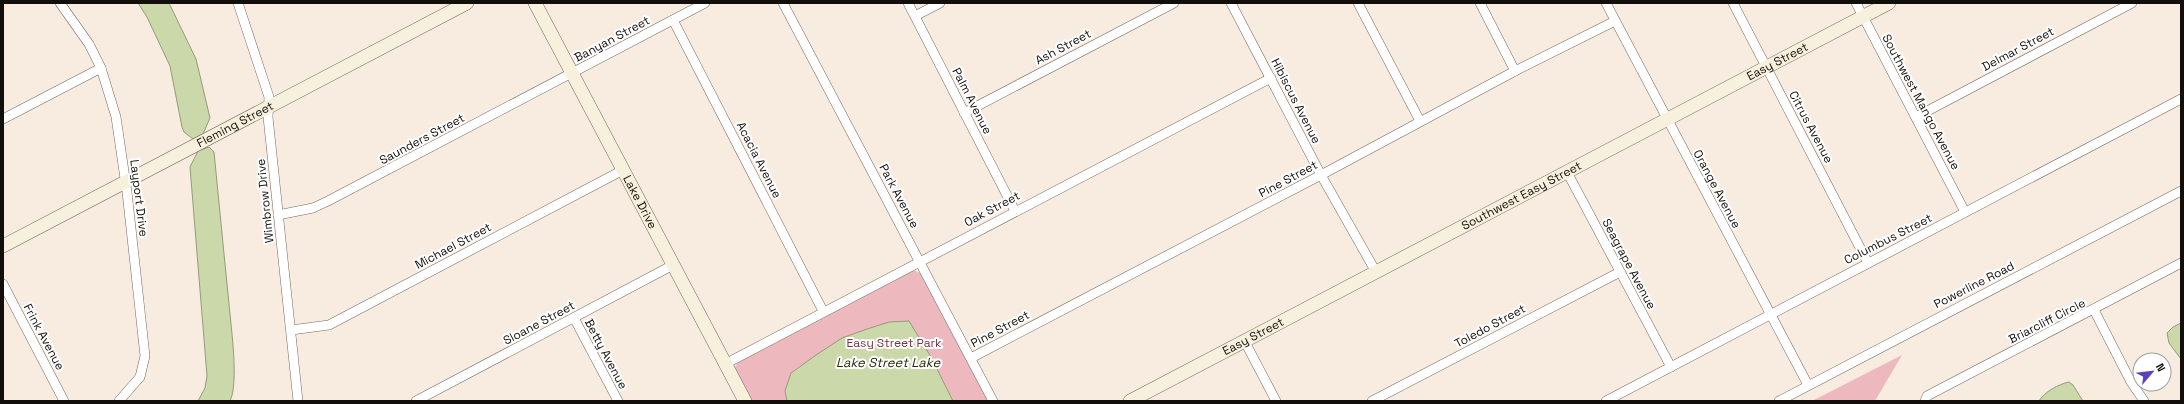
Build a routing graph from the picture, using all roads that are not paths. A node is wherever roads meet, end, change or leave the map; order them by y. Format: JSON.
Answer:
{"nodes":[{"id":1,"x":60,"y":3,"type":"edge"},
{"id":2,"x":238,"y":3,"type":"edge"},
{"id":3,"x":468,"y":3,"type":"edge"},
{"id":4,"x":536,"y":3,"type":"edge"},
{"id":5,"x":706,"y":3,"type":"edge"},
{"id":6,"x":783,"y":3,"type":"edge"},
{"id":7,"x":908,"y":3,"type":"edge"},
{"id":8,"x":940,"y":3,"type":"edge"},
{"id":9,"x":1174,"y":3,"type":"edge"},
{"id":10,"x":1231,"y":3,"type":"edge"},
{"id":11,"x":1358,"y":3,"type":"edge"},
{"id":12,"x":1480,"y":3,"type":"edge"},
{"id":13,"x":1606,"y":3,"type":"edge"},
{"id":14,"x":1732,"y":3,"type":"edge"},
{"id":15,"x":1856,"y":3,"type":"edge"},
{"id":16,"x":1889,"y":3,"type":"edge"},
{"id":17,"x":2132,"y":3,"type":"edge"},
{"id":18,"x":915,"y":16,"type":"junction"},
{"id":19,"x":1863,"y":16,"type":"junction"},
{"id":20,"x":673,"y":20,"type":"junction"},
{"id":21,"x":1615,"y":21,"type":"junction"},
{"id":22,"x":1766,"y":67,"type":"junction"},
{"id":23,"x":101,"y":68,"type":"junction"},
{"id":24,"x":1515,"y":71,"type":"junction"},
{"id":25,"x":572,"y":74,"type":"junction"},
{"id":26,"x":1271,"y":78,"type":"junction"},
{"id":27,"x":2181,"y":98,"type":"edge"},
{"id":28,"x":268,"y":108,"type":"junction"},
{"id":29,"x":964,"y":113,"type":"junction"},
{"id":30,"x":1916,"y":117,"type":"junction"},
{"id":31,"x":3,"y":119,"type":"edge"},
{"id":32,"x":1666,"y":119,"type":"junction"},
{"id":33,"x":1420,"y":121,"type":"junction"},
{"id":34,"x":623,"y":170,"type":"junction"},
{"id":35,"x":1567,"y":172,"type":"junction"},
{"id":36,"x":1321,"y":175,"type":"junction"},
{"id":37,"x":126,"y":182,"type":"junction"},
{"id":38,"x":2181,"y":191,"type":"edge"},
{"id":39,"x":1015,"y":211,"type":"junction"},
{"id":40,"x":1965,"y":212,"type":"junction"},
{"id":41,"x":278,"y":215,"type":"junction"},
{"id":42,"x":3,"y":246,"type":"edge"},
{"id":43,"x":920,"y":262,"type":"junction"},
{"id":44,"x":1868,"y":263,"type":"junction"},
{"id":45,"x":2181,"y":263,"type":"edge"},
{"id":46,"x":673,"y":265,"type":"junction"},
{"id":47,"x":1376,"y":272,"type":"junction"},
{"id":48,"x":1620,"y":272,"type":"junction"},
{"id":49,"x":3,"y":284,"type":"edge"},
{"id":50,"x":2094,"y":310,"type":"junction"},
{"id":51,"x":823,"y":311,"type":"junction"},
{"id":52,"x":1770,"y":313,"type":"junction"},
{"id":53,"x":574,"y":318,"type":"junction"},
{"id":54,"x":291,"y":330,"type":"junction"},
{"id":55,"x":1245,"y":342,"type":"junction"},
{"id":56,"x":971,"y":358,"type":"junction"},
{"id":57,"x":725,"y":364,"type":"junction"},
{"id":58,"x":1670,"y":367,"type":"junction"},
{"id":59,"x":1808,"y":385,"type":"junction"},
{"id":60,"x":64,"y":401,"type":"edge"},
{"id":61,"x":119,"y":401,"type":"edge"},
{"id":62,"x":298,"y":401,"type":"edge"},
{"id":63,"x":416,"y":401,"type":"edge"},
{"id":64,"x":618,"y":401,"type":"edge"},
{"id":65,"x":745,"y":401,"type":"edge"},
{"id":66,"x":993,"y":401,"type":"edge"},
{"id":67,"x":1130,"y":401,"type":"edge"},
{"id":68,"x":1276,"y":401,"type":"edge"},
{"id":69,"x":1372,"y":401,"type":"edge"},
{"id":70,"x":1606,"y":401,"type":"edge"},
{"id":71,"x":1778,"y":401,"type":"edge"},
{"id":72,"x":1924,"y":401,"type":"edge"},
{"id":73,"x":2144,"y":401,"type":"edge"}],
"edges":[{"from":1,"to":23,"type":"street","name":"Layport Drive"},
{"from":2,"to":28,"type":"street","name":"Wimbrow Drive"},
{"from":3,"to":28,"type":"street","name":"Fleming Street"},
{"from":4,"to":25,"type":"street","name":"Lake Drive"},
{"from":5,"to":20,"type":"street","name":"Banyan Street"},
{"from":6,"to":43,"type":"street","name":"Park Avenue"},
{"from":7,"to":18,"type":"street","name":"Palm Avenue"},
{"from":8,"to":18,"type":"street"},
{"from":9,"to":29,"type":"street","name":"Ash Street"},
{"from":10,"to":26,"type":"street","name":"Hibiscus Avenue"},
{"from":11,"to":33,"type":"street"},
{"from":12,"to":24,"type":"street"},
{"from":13,"to":21,"type":"street","name":"Orange Avenue"},
{"from":14,"to":22,"type":"street","name":"Citrus Avenue"},
{"from":15,"to":19,"type":"street","name":"Southwest Mango Avenue"},
{"from":16,"to":19,"type":"street","name":"Easy Street"},
{"from":17,"to":30,"type":"street","name":"Delmar Street"},
{"from":18,"to":29,"type":"street","name":"Palm Avenue"},
{"from":19,"to":22,"type":"street","name":"Easy Street"},
{"from":19,"to":30,"type":"street","name":"Southwest Mango Avenue"},
{"from":20,"to":25,"type":"street","name":"Banyan Street"},
{"from":20,"to":51,"type":"street","name":"Acacia Avenue"},
{"from":21,"to":24,"type":"street","name":"Pine Street"},
{"from":21,"to":32,"type":"street","name":"Orange Avenue"},
{"from":22,"to":32,"type":"street","name":"Easy Street"},
{"from":22,"to":44,"type":"street","name":"Citrus Avenue"},
{"from":23,"to":31,"type":"street"},
{"from":23,"to":37,"type":"street","name":"Layport Drive"},
{"from":24,"to":33,"type":"street","name":"Pine Street"},
{"from":25,"to":34,"type":"street","name":"Lake Drive"},
{"from":25,"to":41,"type":"street","name":"Saunders Street"},
{"from":26,"to":36,"type":"street","name":"Hibiscus Avenue"},
{"from":26,"to":39,"type":"street","name":"Oak Street"},
{"from":27,"to":40,"type":"street","name":"Columbus Street"},
{"from":28,"to":37,"type":"street","name":"Fleming Street"},
{"from":28,"to":41,"type":"street","name":"Wimbrow Drive"},
{"from":29,"to":39,"type":"street","name":"Palm Avenue"},
{"from":30,"to":40,"type":"street","name":"Southwest Mango Avenue"},
{"from":32,"to":35,"type":"street","name":"Southwest Easy Street"},
{"from":32,"to":52,"type":"street","name":"Orange Avenue"},
{"from":33,"to":36,"type":"street","name":"Pine Street"},
{"from":34,"to":46,"type":"street","name":"Lake Drive"},
{"from":34,"to":54,"type":"street","name":"Michael Street"},
{"from":35,"to":47,"type":"street","name":"Southwest Easy Street"},
{"from":35,"to":48,"type":"street","name":"Seagrape Avenue"},
{"from":36,"to":47,"type":"street","name":"Hibiscus Avenue"},
{"from":36,"to":56,"type":"street","name":"Pine Street"},
{"from":37,"to":42,"type":"street","name":"Fleming Street"},
{"from":37,"to":61,"type":"street","name":"Layport Drive"},
{"from":38,"to":59,"type":"street","name":"Powerline Road"},
{"from":39,"to":43,"type":"street","name":"Oak Street"},
{"from":40,"to":44,"type":"street","name":"Columbus Street"},
{"from":41,"to":54,"type":"street","name":"Wimbrow Drive"},
{"from":43,"to":51,"type":"street","name":"Oak Street"},
{"from":43,"to":56,"type":"street","name":"Park Avenue"},
{"from":44,"to":52,"type":"street","name":"Columbus Street"},
{"from":45,"to":50,"type":"street","name":"Briarcliff Circle"},
{"from":46,"to":53,"type":"street","name":"Sloane Street"},
{"from":46,"to":57,"type":"street","name":"Lake Drive"},
{"from":47,"to":55,"type":"street","name":"Easy Street"},
{"from":48,"to":58,"type":"street","name":"Seagrape Avenue"},
{"from":48,"to":69,"type":"street","name":"Toledo Street"},
{"from":49,"to":60,"type":"street","name":"Frink Avenue"},
{"from":50,"to":72,"type":"street","name":"Briarcliff Circle"},
{"from":50,"to":73,"type":"street"},
{"from":51,"to":57,"type":"street","name":"Oak Street"},
{"from":52,"to":58,"type":"street","name":"Columbus Street"},
{"from":52,"to":59,"type":"street","name":"Orange Avenue"},
{"from":53,"to":63,"type":"street","name":"Sloane Street"},
{"from":53,"to":64,"type":"street","name":"Betty Avenue"},
{"from":54,"to":62,"type":"street","name":"Wimbrow Drive"},
{"from":55,"to":67,"type":"street","name":"Easy Street"},
{"from":55,"to":68,"type":"street"},
{"from":56,"to":66,"type":"street","name":"Park Avenue"},
{"from":57,"to":65,"type":"street","name":"Lake Drive"},
{"from":58,"to":70,"type":"street","name":"Columbus Street"},
{"from":59,"to":71,"type":"street","name":"Powerline Road"}]}
